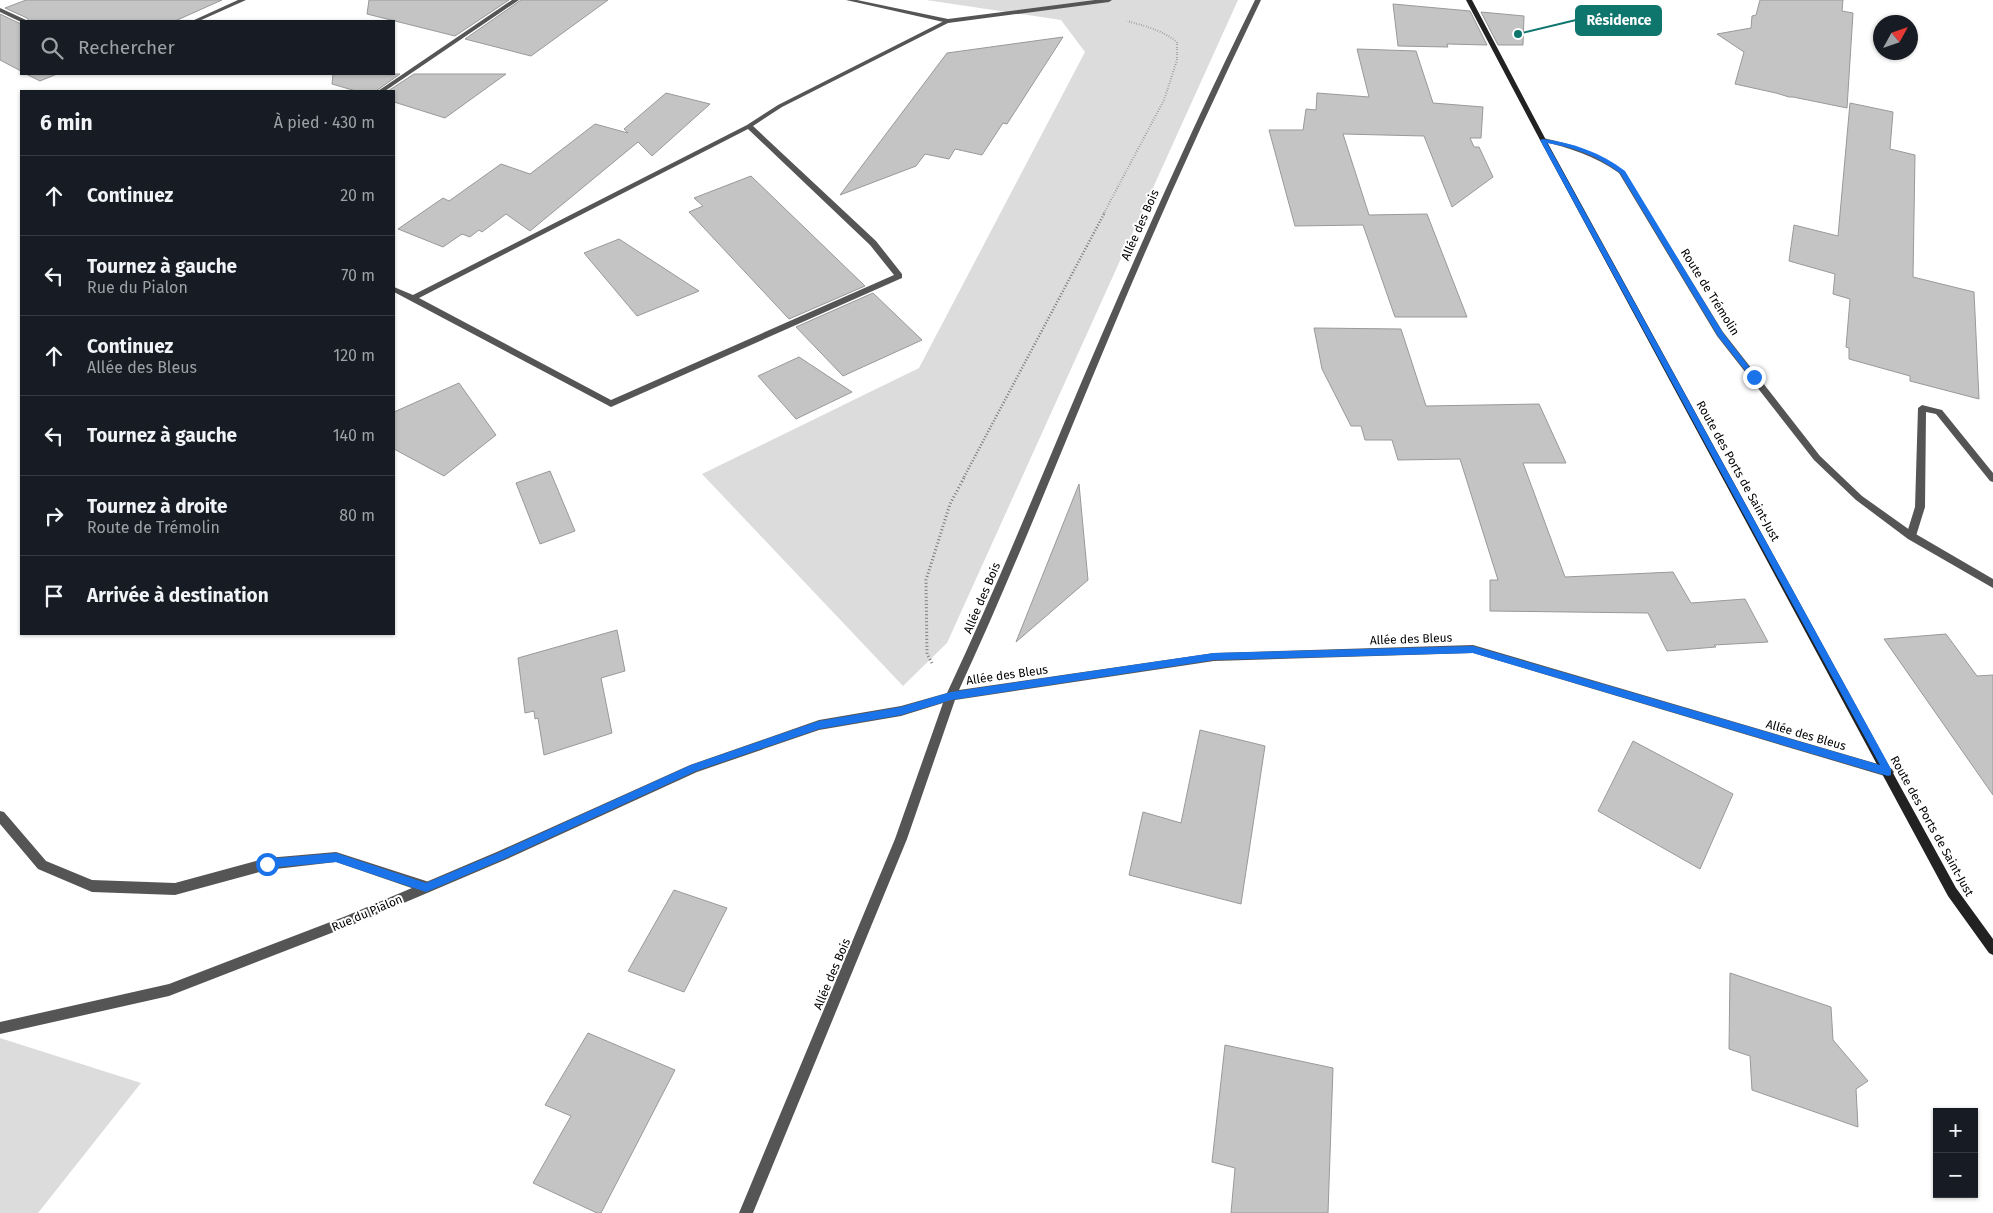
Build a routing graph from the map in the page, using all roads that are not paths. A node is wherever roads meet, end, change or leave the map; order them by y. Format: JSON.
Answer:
{"nodes":[{"id":1,"x":243,"y":0,"type":"edge"},
{"id":2,"x":516,"y":0,"type":"edge"},
{"id":3,"x":849,"y":0,"type":"edge"},
{"id":4,"x":1109,"y":0,"type":"edge"},
{"id":5,"x":1258,"y":0,"type":"edge"},
{"id":6,"x":1469,"y":0,"type":"edge"},
{"id":7,"x":0,"y":10,"type":"edge"},
{"id":8,"x":22,"y":20,"type":"edge"},
{"id":9,"x":197,"y":20,"type":"edge"},
{"id":10,"x":948,"y":21,"type":"junction"},
{"id":11,"x":382,"y":90,"type":"edge"},
{"id":12,"x":749,"y":126,"type":"junction"},
{"id":13,"x":1543,"y":140,"type":"junction"},
{"id":14,"x":395,"y":289,"type":"edge"},
{"id":15,"x":413,"y":298,"type":"junction"},
{"id":16,"x":1993,"y":479,"type":"edge"},
{"id":17,"x":1911,"y":536,"type":"junction"},
{"id":18,"x":1993,"y":584,"type":"edge"},
{"id":19,"x":951,"y":696,"type":"junction"},
{"id":20,"x":1888,"y":772,"type":"junction"},
{"id":21,"x":0,"y":816,"type":"edge"},
{"id":22,"x":426,"y":888,"type":"junction"},
{"id":23,"x":1993,"y":949,"type":"edge"},
{"id":24,"x":0,"y":1028,"type":"edge"},
{"id":25,"x":746,"y":1213,"type":"edge"}],
"edges":[{"from":1,"to":9,"type":"street"},
{"from":2,"to":11,"type":"street"},
{"from":3,"to":10,"type":"street"},
{"from":4,"to":10,"type":"street"},
{"from":5,"to":19,"type":"street","name":"Allée des Bois"},
{"from":6,"to":13,"type":"main road","name":"Route des Ports de Saint-Just"},
{"from":7,"to":8,"type":"street"},
{"from":10,"to":12,"type":"street"},
{"from":12,"to":15,"type":"street"},
{"from":12,"to":15,"type":"street"},
{"from":13,"to":17,"type":"street","name":"Route de Trémolin"},
{"from":13,"to":20,"type":"main road","name":"Route des Ports de Saint-Just"},
{"from":14,"to":15,"type":"street"},
{"from":16,"to":17,"type":"street"},
{"from":17,"to":18,"type":"street","name":"Route de Trémolin"},
{"from":19,"to":20,"type":"street","name":"Allée des Bleus"},
{"from":19,"to":22,"type":"street","name":"Rue du Pialon"},
{"from":19,"to":25,"type":"street","name":"Allée des Bois"},
{"from":20,"to":23,"type":"main road","name":"Route des Ports de Saint-Just"},
{"from":21,"to":22,"type":"street"},
{"from":22,"to":24,"type":"street","name":"Rue du Pialon"}]}
